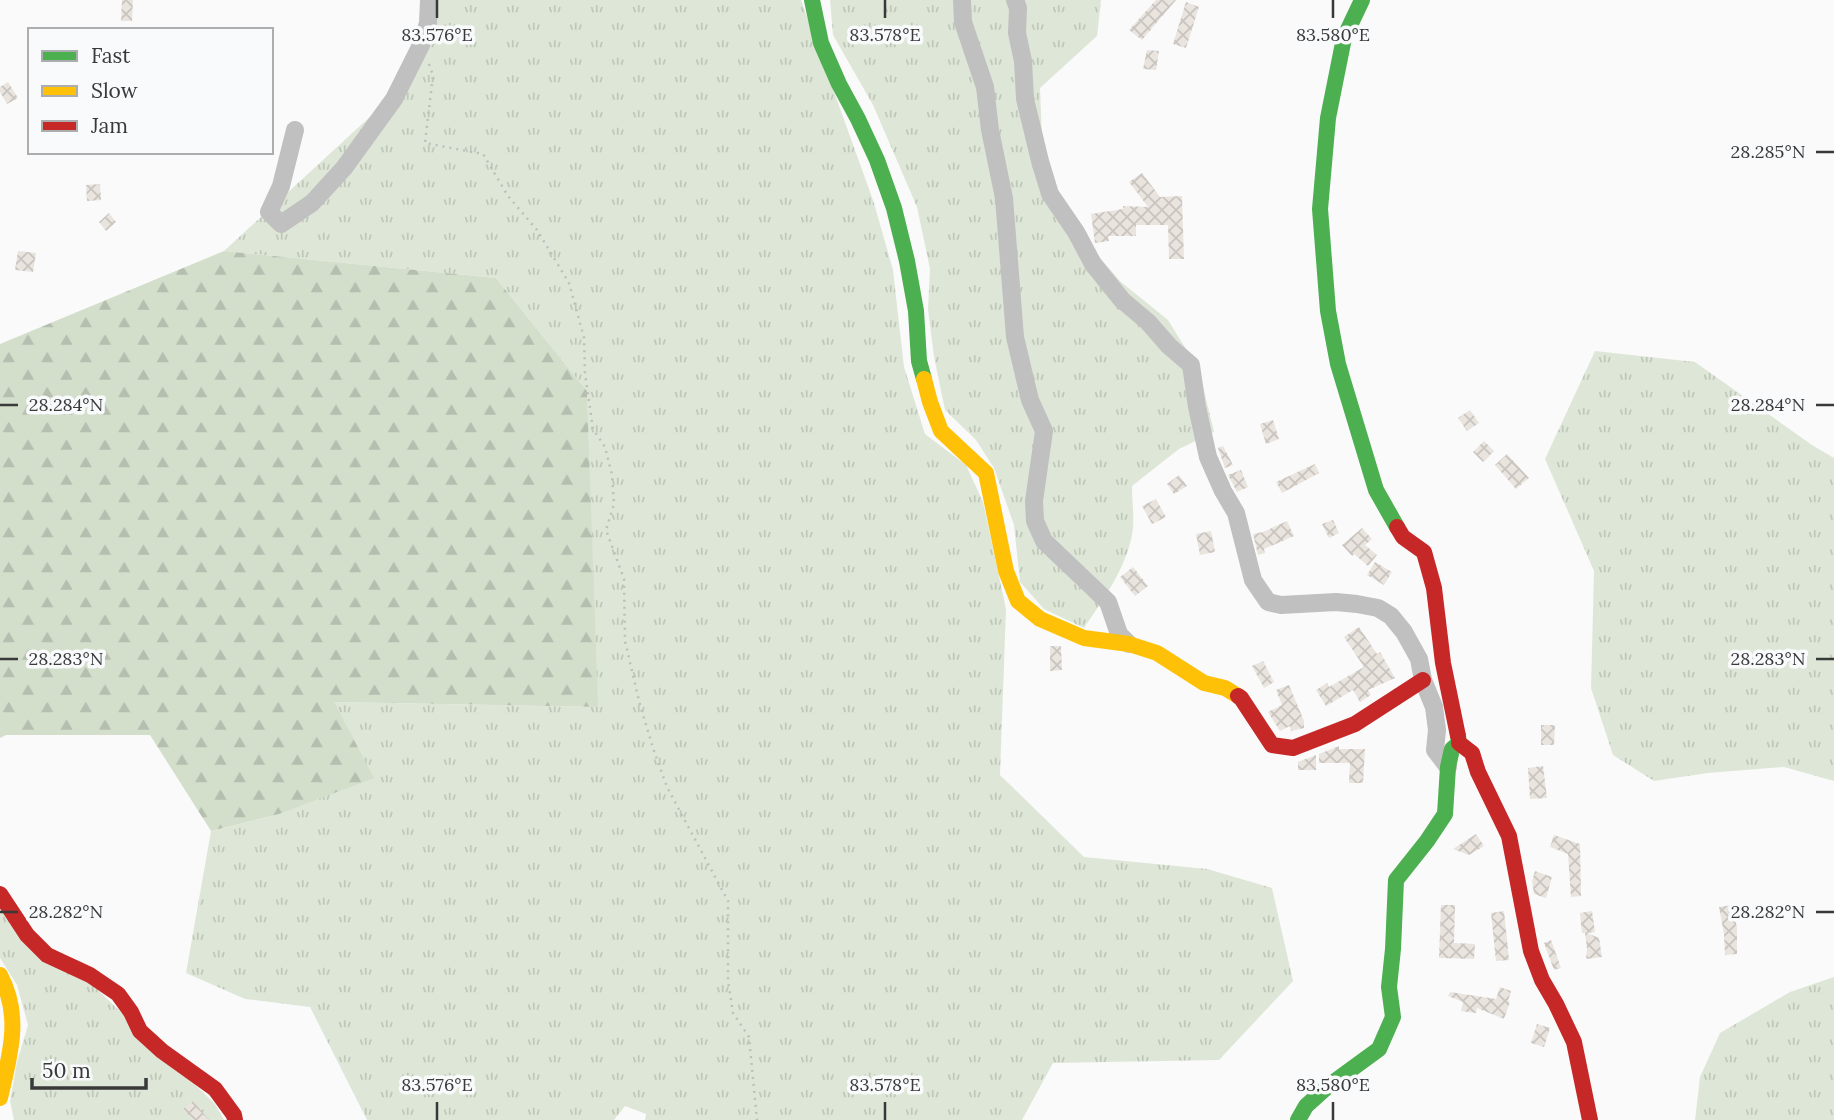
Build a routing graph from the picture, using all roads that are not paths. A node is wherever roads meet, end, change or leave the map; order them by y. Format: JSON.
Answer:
{"nodes":[{"id":1,"x":429,"y":0,"type":"edge"},
{"id":2,"x":812,"y":0,"type":"edge"},
{"id":3,"x":962,"y":0,"type":"edge"},
{"id":4,"x":1015,"y":0,"type":"edge"},
{"id":5,"x":1362,"y":0,"type":"edge"},
{"id":6,"x":295,"y":131,"type":"dead end"},
{"id":7,"x":1129,"y":644,"type":"junction"},
{"id":8,"x":1423,"y":680,"type":"junction"},
{"id":9,"x":1459,"y":743,"type":"junction"},
{"id":10,"x":1448,"y":767,"type":"junction"},
{"id":11,"x":0,"y":894,"type":"edge"},
{"id":12,"x":0,"y":975,"type":"edge"},
{"id":13,"x":0,"y":1098,"type":"edge"},
{"id":14,"x":235,"y":1120,"type":"edge"},
{"id":15,"x":1298,"y":1120,"type":"edge"},
{"id":16,"x":1590,"y":1120,"type":"edge"}],
"edges":[{"from":1,"to":6,"type":"street"},
{"from":2,"to":7,"type":"street"},
{"from":3,"to":7,"type":"street"},
{"from":4,"to":8,"type":"street"},
{"from":5,"to":9,"type":"street"},
{"from":7,"to":8,"type":"street"},
{"from":8,"to":10,"type":"street"},
{"from":9,"to":10,"type":"street"},
{"from":9,"to":16,"type":"street"},
{"from":10,"to":15,"type":"street"},
{"from":11,"to":14,"type":"street"},
{"from":12,"to":13,"type":"street"}]}
